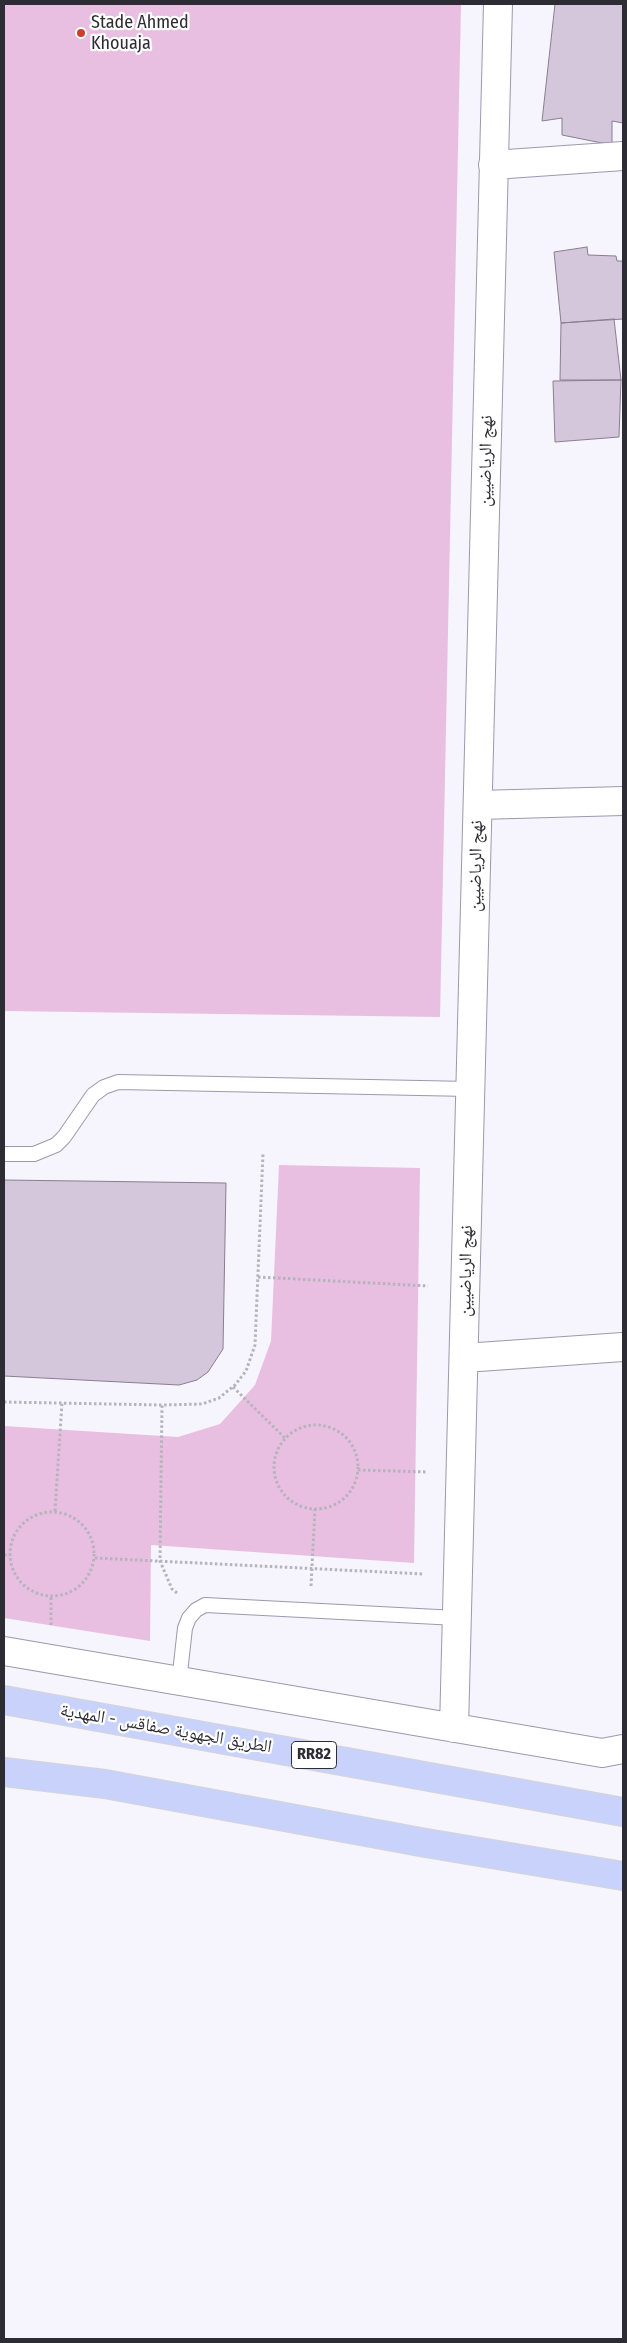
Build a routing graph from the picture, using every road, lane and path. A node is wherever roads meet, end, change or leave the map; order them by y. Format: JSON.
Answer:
{"nodes":[{"id":1,"x":498,"y":4,"type":"edge"},
{"id":2,"x":623,"y":156,"type":"edge"},
{"id":3,"x":493,"y":165,"type":"junction"},
{"id":4,"x":623,"y":801,"type":"edge"},
{"id":5,"x":478,"y":805,"type":"junction"},
{"id":6,"x":470,"y":1089,"type":"junction"},
{"id":7,"x":263,"y":1153,"type":"dead end"},
{"id":8,"x":4,"y":1154,"type":"edge"},
{"id":9,"x":258,"y":1277,"type":"junction"},
{"id":10,"x":428,"y":1286,"type":"dead end"},
{"id":11,"x":623,"y":1347,"type":"edge"},
{"id":12,"x":464,"y":1358,"type":"junction"},
{"id":13,"x":233,"y":1387,"type":"junction"},
{"id":14,"x":4,"y":1402,"type":"edge"},
{"id":15,"x":62,"y":1403,"type":"junction"},
{"id":16,"x":162,"y":1405,"type":"junction"},
{"id":17,"x":285,"y":1438,"type":"junction"},
{"id":18,"x":358,"y":1470,"type":"junction"},
{"id":19,"x":461,"y":1472,"type":"junction"},
{"id":20,"x":315,"y":1509,"type":"junction"},
{"id":21,"x":55,"y":1511,"type":"junction"},
{"id":22,"x":4,"y":1555,"type":"edge"},
{"id":23,"x":10,"y":1555,"type":"junction"},
{"id":24,"x":95,"y":1558,"type":"junction"},
{"id":25,"x":160,"y":1561,"type":"junction"},
{"id":26,"x":312,"y":1568,"type":"junction"},
{"id":27,"x":425,"y":1574,"type":"dead end"},
{"id":28,"x":196,"y":1610,"type":"junction"},
{"id":29,"x":310,"y":1611,"type":"junction"},
{"id":30,"x":457,"y":1618,"type":"junction"},
{"id":31,"x":4,"y":1651,"type":"edge"},
{"id":32,"x":179,"y":1682,"type":"junction"},
{"id":33,"x":4,"y":1700,"type":"edge"},
{"id":34,"x":454,"y":1728,"type":"junction"},
{"id":35,"x":623,"y":1749,"type":"edge"},
{"id":36,"x":4,"y":1772,"type":"edge"},
{"id":37,"x":623,"y":1812,"type":"edge"},
{"id":38,"x":623,"y":1876,"type":"edge"}],
"edges":[{"from":1,"to":3,"type":"street","name":"نهج الرياضيين"},
{"from":2,"to":3,"type":"street"},
{"from":3,"to":5,"type":"street","name":"نهج الرياضيين"},
{"from":4,"to":5,"type":"street"},
{"from":5,"to":6,"type":"street","name":"نهج الرياضيين"},
{"from":6,"to":8,"type":"lane"},
{"from":6,"to":12,"type":"street","name":"نهج الرياضيين"},
{"from":7,"to":9,"type":"path"},
{"from":9,"to":10,"type":"path"},
{"from":9,"to":13,"type":"path"},
{"from":11,"to":12,"type":"street"},
{"from":12,"to":19,"type":"street","name":"نهج الرياضيين"},
{"from":13,"to":16,"type":"path"},
{"from":13,"to":17,"type":"path"},
{"from":14,"to":15,"type":"path"},
{"from":15,"to":16,"type":"path"},
{"from":15,"to":21,"type":"path"},
{"from":16,"to":25,"type":"path"},
{"from":17,"to":18,"type":"path"},
{"from":17,"to":20,"type":"path"},
{"from":18,"to":19,"type":"path"},
{"from":18,"to":20,"type":"path"},
{"from":19,"to":30,"type":"street","name":"نهج الرياضيين"},
{"from":20,"to":26,"type":"path"},
{"from":21,"to":23,"type":"path"},
{"from":21,"to":24,"type":"path"},
{"from":22,"to":23,"type":"path"},
{"from":23,"to":24,"type":"path"},
{"from":24,"to":25,"type":"path"},
{"from":25,"to":26,"type":"path"},
{"from":25,"to":28,"type":"path"},
{"from":26,"to":27,"type":"path"},
{"from":26,"to":29,"type":"path"},
{"from":28,"to":29,"type":"lane"},
{"from":28,"to":32,"type":"lane"},
{"from":29,"to":30,"type":"lane"},
{"from":30,"to":34,"type":"street","name":"نهج الرياضيين"},
{"from":31,"to":32,"type":"street"},
{"from":32,"to":34,"type":"street"},
{"from":33,"to":37,"type":"main road","name":"الطريق الجهوية صفاقس - المهدية","number":"RR82"},
{"from":34,"to":35,"type":"street"},
{"from":36,"to":38,"type":"main road"}]}
